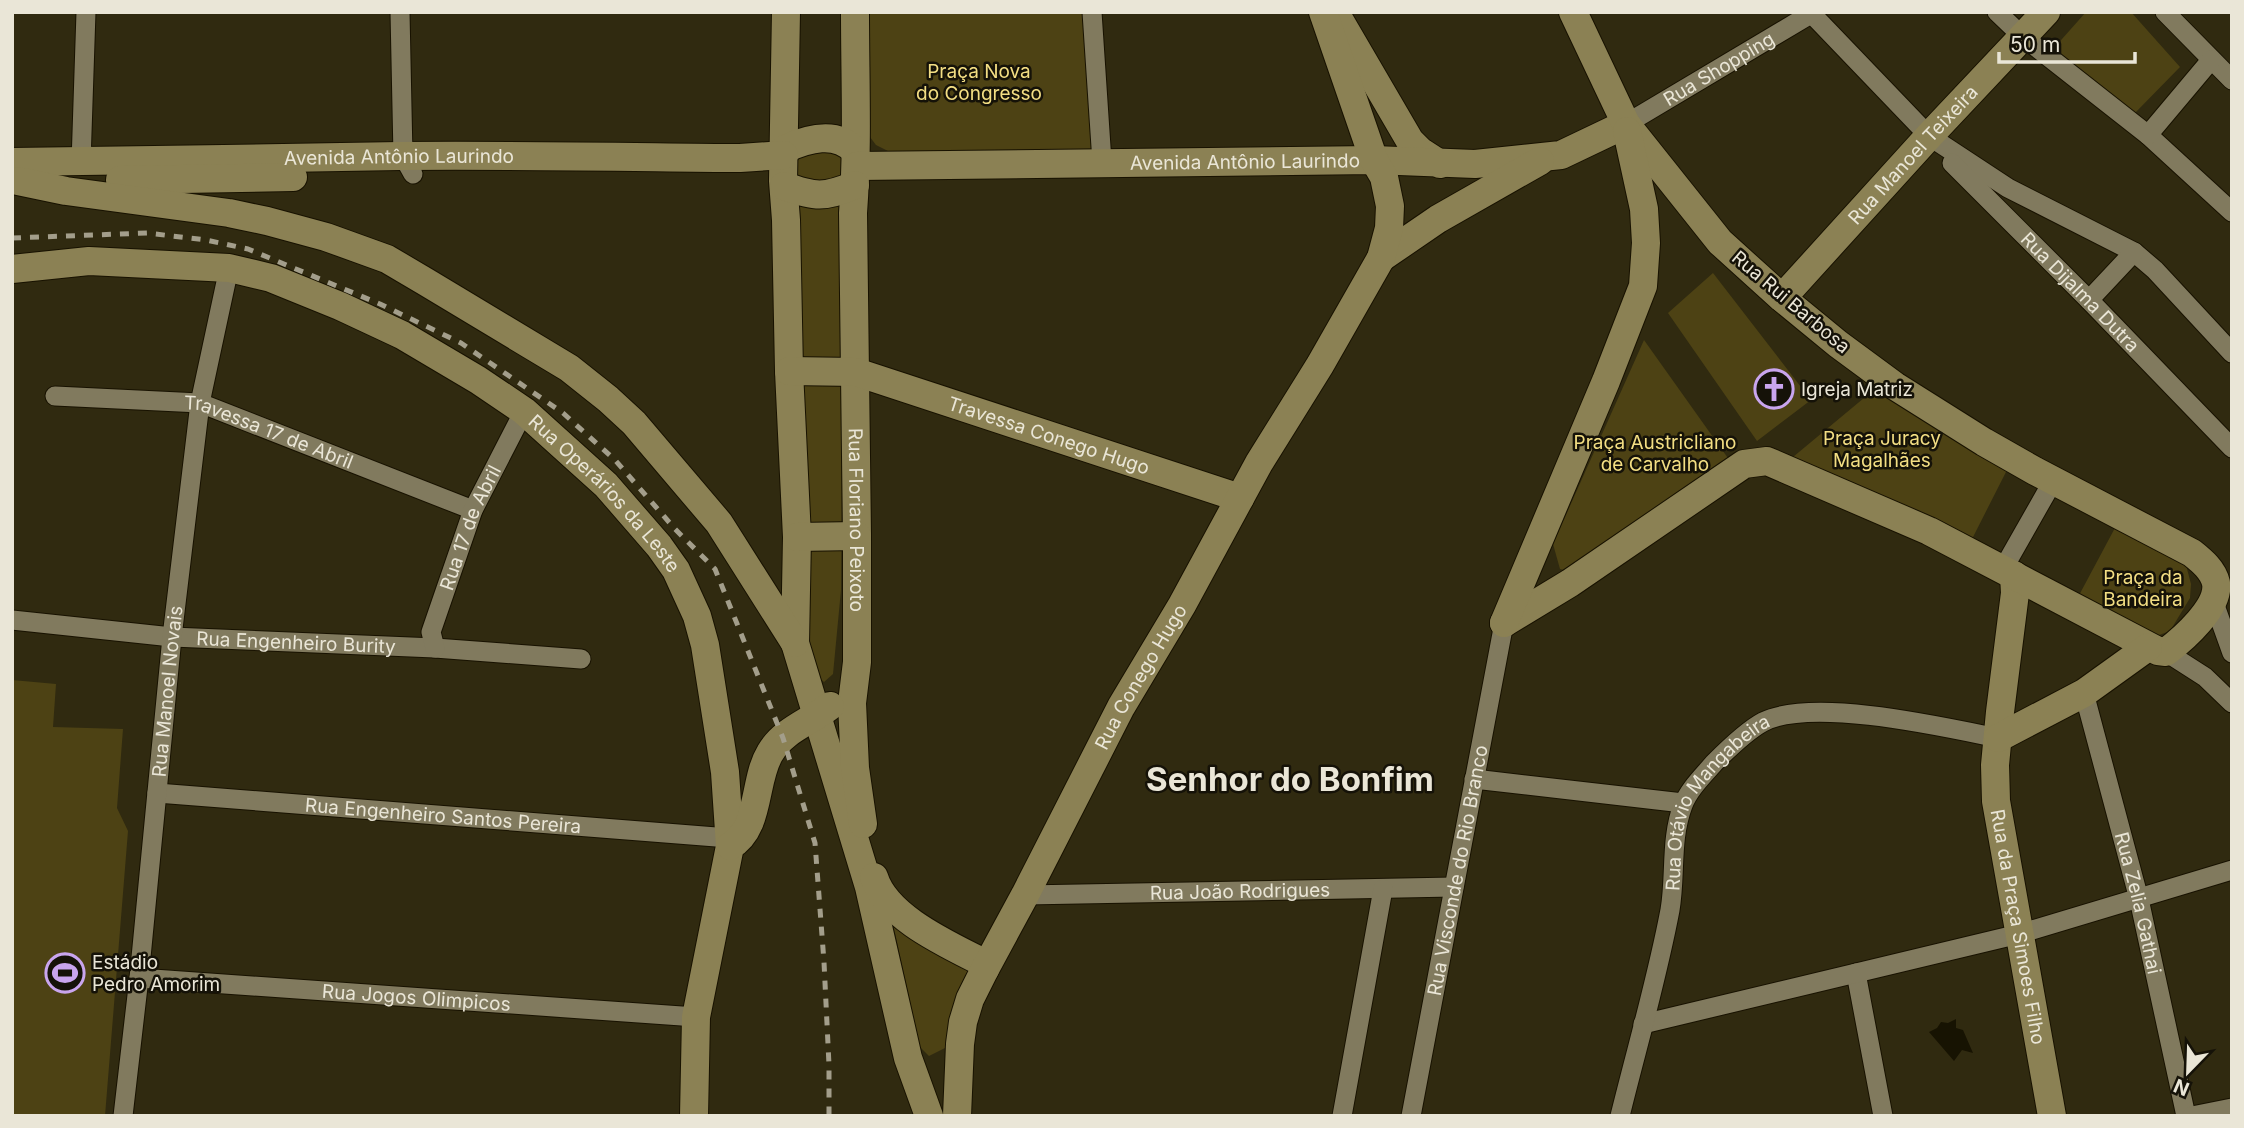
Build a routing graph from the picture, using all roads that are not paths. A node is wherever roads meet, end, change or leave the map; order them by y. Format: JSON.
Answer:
{"nodes":[{"id":1,"x":86,"y":12,"type":"edge"},
{"id":2,"x":400,"y":12,"type":"edge"},
{"id":3,"x":786,"y":12,"type":"edge"},
{"id":4,"x":855,"y":12,"type":"edge"},
{"id":5,"x":1092,"y":12,"type":"edge"},
{"id":6,"x":1323,"y":12,"type":"edge"},
{"id":7,"x":1335,"y":12,"type":"edge"},
{"id":8,"x":1573,"y":12,"type":"edge"},
{"id":9,"x":1997,"y":12,"type":"edge"},
{"id":10,"x":2046,"y":12,"type":"edge"},
{"id":11,"x":2165,"y":12,"type":"edge"},
{"id":12,"x":1812,"y":13,"type":"edge"},
{"id":13,"x":2021,"y":36,"type":"junction"},
{"id":14,"x":2211,"y":60,"type":"junction"},
{"id":15,"x":2232,"y":80,"type":"edge"},
{"id":16,"x":1626,"y":124,"type":"junction"},
{"id":17,"x":1929,"y":135,"type":"junction"},
{"id":18,"x":2148,"y":135,"type":"junction"},
{"id":19,"x":1549,"y":156,"type":"junction"},
{"id":20,"x":1374,"y":160,"type":"junction"},
{"id":21,"x":1102,"y":162,"type":"junction"},
{"id":22,"x":81,"y":163,"type":"junction"},
{"id":23,"x":1440,"y":164,"type":"junction"},
{"id":24,"x":408,"y":165,"type":"junction"},
{"id":25,"x":856,"y":167,"type":"junction"},
{"id":26,"x":784,"y":168,"type":"junction"},
{"id":27,"x":14,"y":175,"type":"edge"},
{"id":28,"x":2232,"y":212,"type":"edge"},
{"id":29,"x":2134,"y":252,"type":"junction"},
{"id":30,"x":1381,"y":258,"type":"junction"},
{"id":31,"x":229,"y":268,"type":"junction"},
{"id":32,"x":12,"y":269,"type":"edge"},
{"id":33,"x":1782,"y":298,"type":"junction"},
{"id":34,"x":2089,"y":300,"type":"junction"},
{"id":35,"x":2232,"y":353,"type":"edge"},
{"id":36,"x":789,"y":371,"type":"junction"},
{"id":37,"x":856,"y":372,"type":"junction"},
{"id":38,"x":55,"y":396,"type":"dead end"},
{"id":39,"x":200,"y":403,"type":"junction"},
{"id":40,"x":524,"y":411,"type":"junction"},
{"id":41,"x":2232,"y":448,"type":"edge"},
{"id":42,"x":2053,"y":481,"type":"junction"},
{"id":43,"x":1240,"y":498,"type":"junction"},
{"id":44,"x":473,"y":510,"type":"junction"},
{"id":45,"x":858,"y":536,"type":"junction"},
{"id":46,"x":797,"y":537,"type":"junction"},
{"id":47,"x":1538,"y":545,"type":"junction"},
{"id":48,"x":2008,"y":572,"type":"junction"},
{"id":49,"x":1570,"y":583,"type":"junction"},
{"id":50,"x":2220,"y":585,"type":"edge"},
{"id":51,"x":12,"y":620,"type":"edge"},
{"id":52,"x":1504,"y":623,"type":"junction"},
{"id":53,"x":172,"y":637,"type":"junction"},
{"id":54,"x":795,"y":643,"type":"junction"},
{"id":55,"x":435,"y":648,"type":"junction"},
{"id":56,"x":2157,"y":650,"type":"junction"},
{"id":57,"x":2232,"y":653,"type":"edge"},
{"id":58,"x":581,"y":659,"type":"dead end"},
{"id":59,"x":857,"y":662,"type":"junction"},
{"id":60,"x":2084,"y":693,"type":"junction"},
{"id":61,"x":2232,"y":703,"type":"edge"},
{"id":62,"x":817,"y":715,"type":"junction"},
{"id":63,"x":1998,"y":738,"type":"junction"},
{"id":64,"x":1474,"y":779,"type":"junction"},
{"id":65,"x":157,"y":793,"type":"junction"},
{"id":66,"x":1683,"y":803,"type":"junction"},
{"id":67,"x":729,"y":842,"type":"junction"},
{"id":68,"x":2232,"y":870,"type":"edge"},
{"id":69,"x":1454,"y":887,"type":"junction"},
{"id":70,"x":1383,"y":889,"type":"junction"},
{"id":71,"x":1025,"y":895,"type":"junction"},
{"id":72,"x":2139,"y":900,"type":"junction"},
{"id":73,"x":2019,"y":934,"type":"junction"},
{"id":74,"x":985,"y":969,"type":"junction"},
{"id":75,"x":1856,"y":973,"type":"junction"},
{"id":76,"x":139,"y":978,"type":"junction"},
{"id":77,"x":696,"y":1017,"type":"junction"},
{"id":78,"x":1643,"y":1024,"type":"junction"},
{"id":79,"x":959,"y":1063,"type":"junction"},
{"id":80,"x":2232,"y":1108,"type":"edge"},
{"id":81,"x":926,"y":1109,"type":"edge"},
{"id":82,"x":124,"y":1116,"type":"edge"},
{"id":83,"x":694,"y":1116,"type":"edge"},
{"id":84,"x":957,"y":1116,"type":"edge"},
{"id":85,"x":1342,"y":1116,"type":"edge"},
{"id":86,"x":1411,"y":1116,"type":"edge"},
{"id":87,"x":1620,"y":1116,"type":"edge"},
{"id":88,"x":1883,"y":1116,"type":"edge"},
{"id":89,"x":2052,"y":1116,"type":"edge"},
{"id":90,"x":2186,"y":1116,"type":"edge"},
{"id":91,"x":2192,"y":1116,"type":"edge"}],
"edges":[{"from":1,"to":22,"type":"street"},
{"from":2,"to":24,"type":"street"},
{"from":3,"to":26,"type":"street"},
{"from":4,"to":25,"type":"street","name":"Rua Floriano Peixoto"},
{"from":5,"to":21,"type":"street"},
{"from":6,"to":20,"type":"street"},
{"from":7,"to":23,"type":"street"},
{"from":8,"to":16,"type":"street","name":"Rua Rui Barbosa"},
{"from":9,"to":13,"type":"street"},
{"from":10,"to":13,"type":"street","name":"Rua Manoel Teixeira"},
{"from":11,"to":14,"type":"street"},
{"from":12,"to":16,"type":"street","name":"Rua Shopping"},
{"from":12,"to":17,"type":"street"},
{"from":13,"to":17,"type":"street","name":"Rua Manoel Teixeira"},
{"from":13,"to":18,"type":"street"},
{"from":14,"to":15,"type":"street"},
{"from":14,"to":18,"type":"street"},
{"from":16,"to":19,"type":"street","name":"Avenida Antônio Laurindo"},
{"from":16,"to":33,"type":"street","name":"Rua Rui Barbosa"},
{"from":16,"to":47,"type":"street"},
{"from":17,"to":29,"type":"street"},
{"from":17,"to":33,"type":"street","name":"Rua Manoel Teixeira"},
{"from":17,"to":34,"type":"street","name":"Rua Dijalma Dutra"},
{"from":18,"to":28,"type":"street"},
{"from":19,"to":23,"type":"street","name":"Avenida Antônio Laurindo"},
{"from":19,"to":30,"type":"street"},
{"from":20,"to":21,"type":"street","name":"Avenida Antônio Laurindo"},
{"from":20,"to":23,"type":"street","name":"Avenida Antônio Laurindo"},
{"from":20,"to":30,"type":"street"},
{"from":21,"to":25,"type":"street","name":"Avenida Antônio Laurindo"},
{"from":22,"to":24,"type":"street","name":"Avenida Antônio Laurindo"},
{"from":22,"to":27,"type":"street","name":"Avenida Antônio Laurindo"},
{"from":24,"to":26,"type":"street","name":"Avenida Antônio Laurindo"},
{"from":24,"to":27,"type":"street","name":"Avenida Antônio Laurindo"},
{"from":25,"to":26,"type":"street"},
{"from":25,"to":26,"type":"street"},
{"from":25,"to":37,"type":"street","name":"Rua Floriano Peixoto"},
{"from":26,"to":36,"type":"street"},
{"from":27,"to":54,"type":"street"},
{"from":29,"to":34,"type":"street"},
{"from":29,"to":35,"type":"street"},
{"from":30,"to":43,"type":"street","name":"Rua Conego Hugo"},
{"from":31,"to":32,"type":"street","name":"Rua Operários da Leste"},
{"from":31,"to":39,"type":"street","name":"Rua Manoel Novais"},
{"from":31,"to":40,"type":"street","name":"Rua Operários da Leste"},
{"from":33,"to":42,"type":"street","name":"Rua Rui Barbosa"},
{"from":34,"to":41,"type":"street","name":"Rua Dijalma Dutra"},
{"from":36,"to":37,"type":"street","name":"Travessa Conego Hugo"},
{"from":36,"to":46,"type":"street"},
{"from":37,"to":43,"type":"street","name":"Travessa Conego Hugo"},
{"from":37,"to":45,"type":"street","name":"Rua Floriano Peixoto"},
{"from":38,"to":39,"type":"street","name":"Travessa 17 de Abril"},
{"from":39,"to":44,"type":"street","name":"Travessa 17 de Abril"},
{"from":39,"to":53,"type":"street","name":"Rua Manoel Novais"},
{"from":40,"to":44,"type":"street","name":"Rua 17 de Abril"},
{"from":40,"to":67,"type":"street","name":"Rua Operários da Leste"},
{"from":42,"to":48,"type":"street"},
{"from":42,"to":50,"type":"street","name":"Rua Rui Barbosa"},
{"from":43,"to":71,"type":"street","name":"Rua Conego Hugo"},
{"from":44,"to":55,"type":"street","name":"Rua 17 de Abril"},
{"from":45,"to":46,"type":"street"},
{"from":45,"to":59,"type":"street","name":"Rua Floriano Peixoto"},
{"from":46,"to":54,"type":"street"},
{"from":47,"to":49,"type":"street"},
{"from":47,"to":52,"type":"street"},
{"from":48,"to":49,"type":"street"},
{"from":48,"to":56,"type":"street"},
{"from":48,"to":63,"type":"street","name":"Rua da Praça Simoes Filho"},
{"from":49,"to":52,"type":"street"},
{"from":50,"to":56,"type":"street"},
{"from":50,"to":57,"type":"street"},
{"from":51,"to":53,"type":"street","name":"Rua Engenheiro Burity"},
{"from":52,"to":64,"type":"street","name":"Rua Visconde do Rio Branco"},
{"from":53,"to":55,"type":"street","name":"Rua Engenheiro Burity"},
{"from":53,"to":65,"type":"street","name":"Rua Manoel Novais"},
{"from":54,"to":62,"type":"street"},
{"from":55,"to":58,"type":"street","name":"Rua Engenheiro Burity"},
{"from":56,"to":60,"type":"street"},
{"from":56,"to":61,"type":"street"},
{"from":59,"to":62,"type":"street"},
{"from":59,"to":74,"type":"street","name":"Rua Floriano Peixoto"},
{"from":60,"to":63,"type":"street"},
{"from":60,"to":72,"type":"street","name":"Rua Zelia Gathai"},
{"from":62,"to":67,"type":"street"},
{"from":62,"to":81,"type":"street"},
{"from":63,"to":66,"type":"street","name":"Rua Otávio Mangabeira"},
{"from":63,"to":73,"type":"street","name":"Rua da Praça Simoes Filho"},
{"from":64,"to":66,"type":"street"},
{"from":64,"to":69,"type":"street","name":"Rua Visconde do Rio Branco"},
{"from":65,"to":67,"type":"street","name":"Rua Engenheiro Santos Pereira"},
{"from":65,"to":76,"type":"street","name":"Rua Manoel Novais"},
{"from":66,"to":78,"type":"street","name":"Rua Otávio Mangabeira"},
{"from":67,"to":77,"type":"street","name":"Rua Operários da Leste"},
{"from":68,"to":72,"type":"street"},
{"from":69,"to":70,"type":"street","name":"Rua João Rodrigues"},
{"from":69,"to":86,"type":"street","name":"Rua Visconde do Rio Branco"},
{"from":70,"to":71,"type":"street","name":"Rua João Rodrigues"},
{"from":70,"to":85,"type":"street"},
{"from":71,"to":74,"type":"street","name":"Rua Conego Hugo"},
{"from":72,"to":73,"type":"street"},
{"from":72,"to":90,"type":"street","name":"Rua Zelia Gathai"},
{"from":73,"to":75,"type":"street"},
{"from":73,"to":89,"type":"street","name":"Rua da Praça Simoes Filho"},
{"from":74,"to":79,"type":"street","name":"Rua Conego Hugo"},
{"from":75,"to":78,"type":"street"},
{"from":75,"to":88,"type":"street"},
{"from":76,"to":77,"type":"street","name":"Rua Jogos Olimpicos"},
{"from":76,"to":82,"type":"street","name":"Rua Manoel Novais"},
{"from":77,"to":83,"type":"street","name":"Rua Operários da Leste"},
{"from":78,"to":87,"type":"street","name":"Rua Otávio Mangabeira"},
{"from":79,"to":81,"type":"street"},
{"from":79,"to":84,"type":"street","name":"Rua Conego Hugo"},
{"from":80,"to":91,"type":"street"}]}
